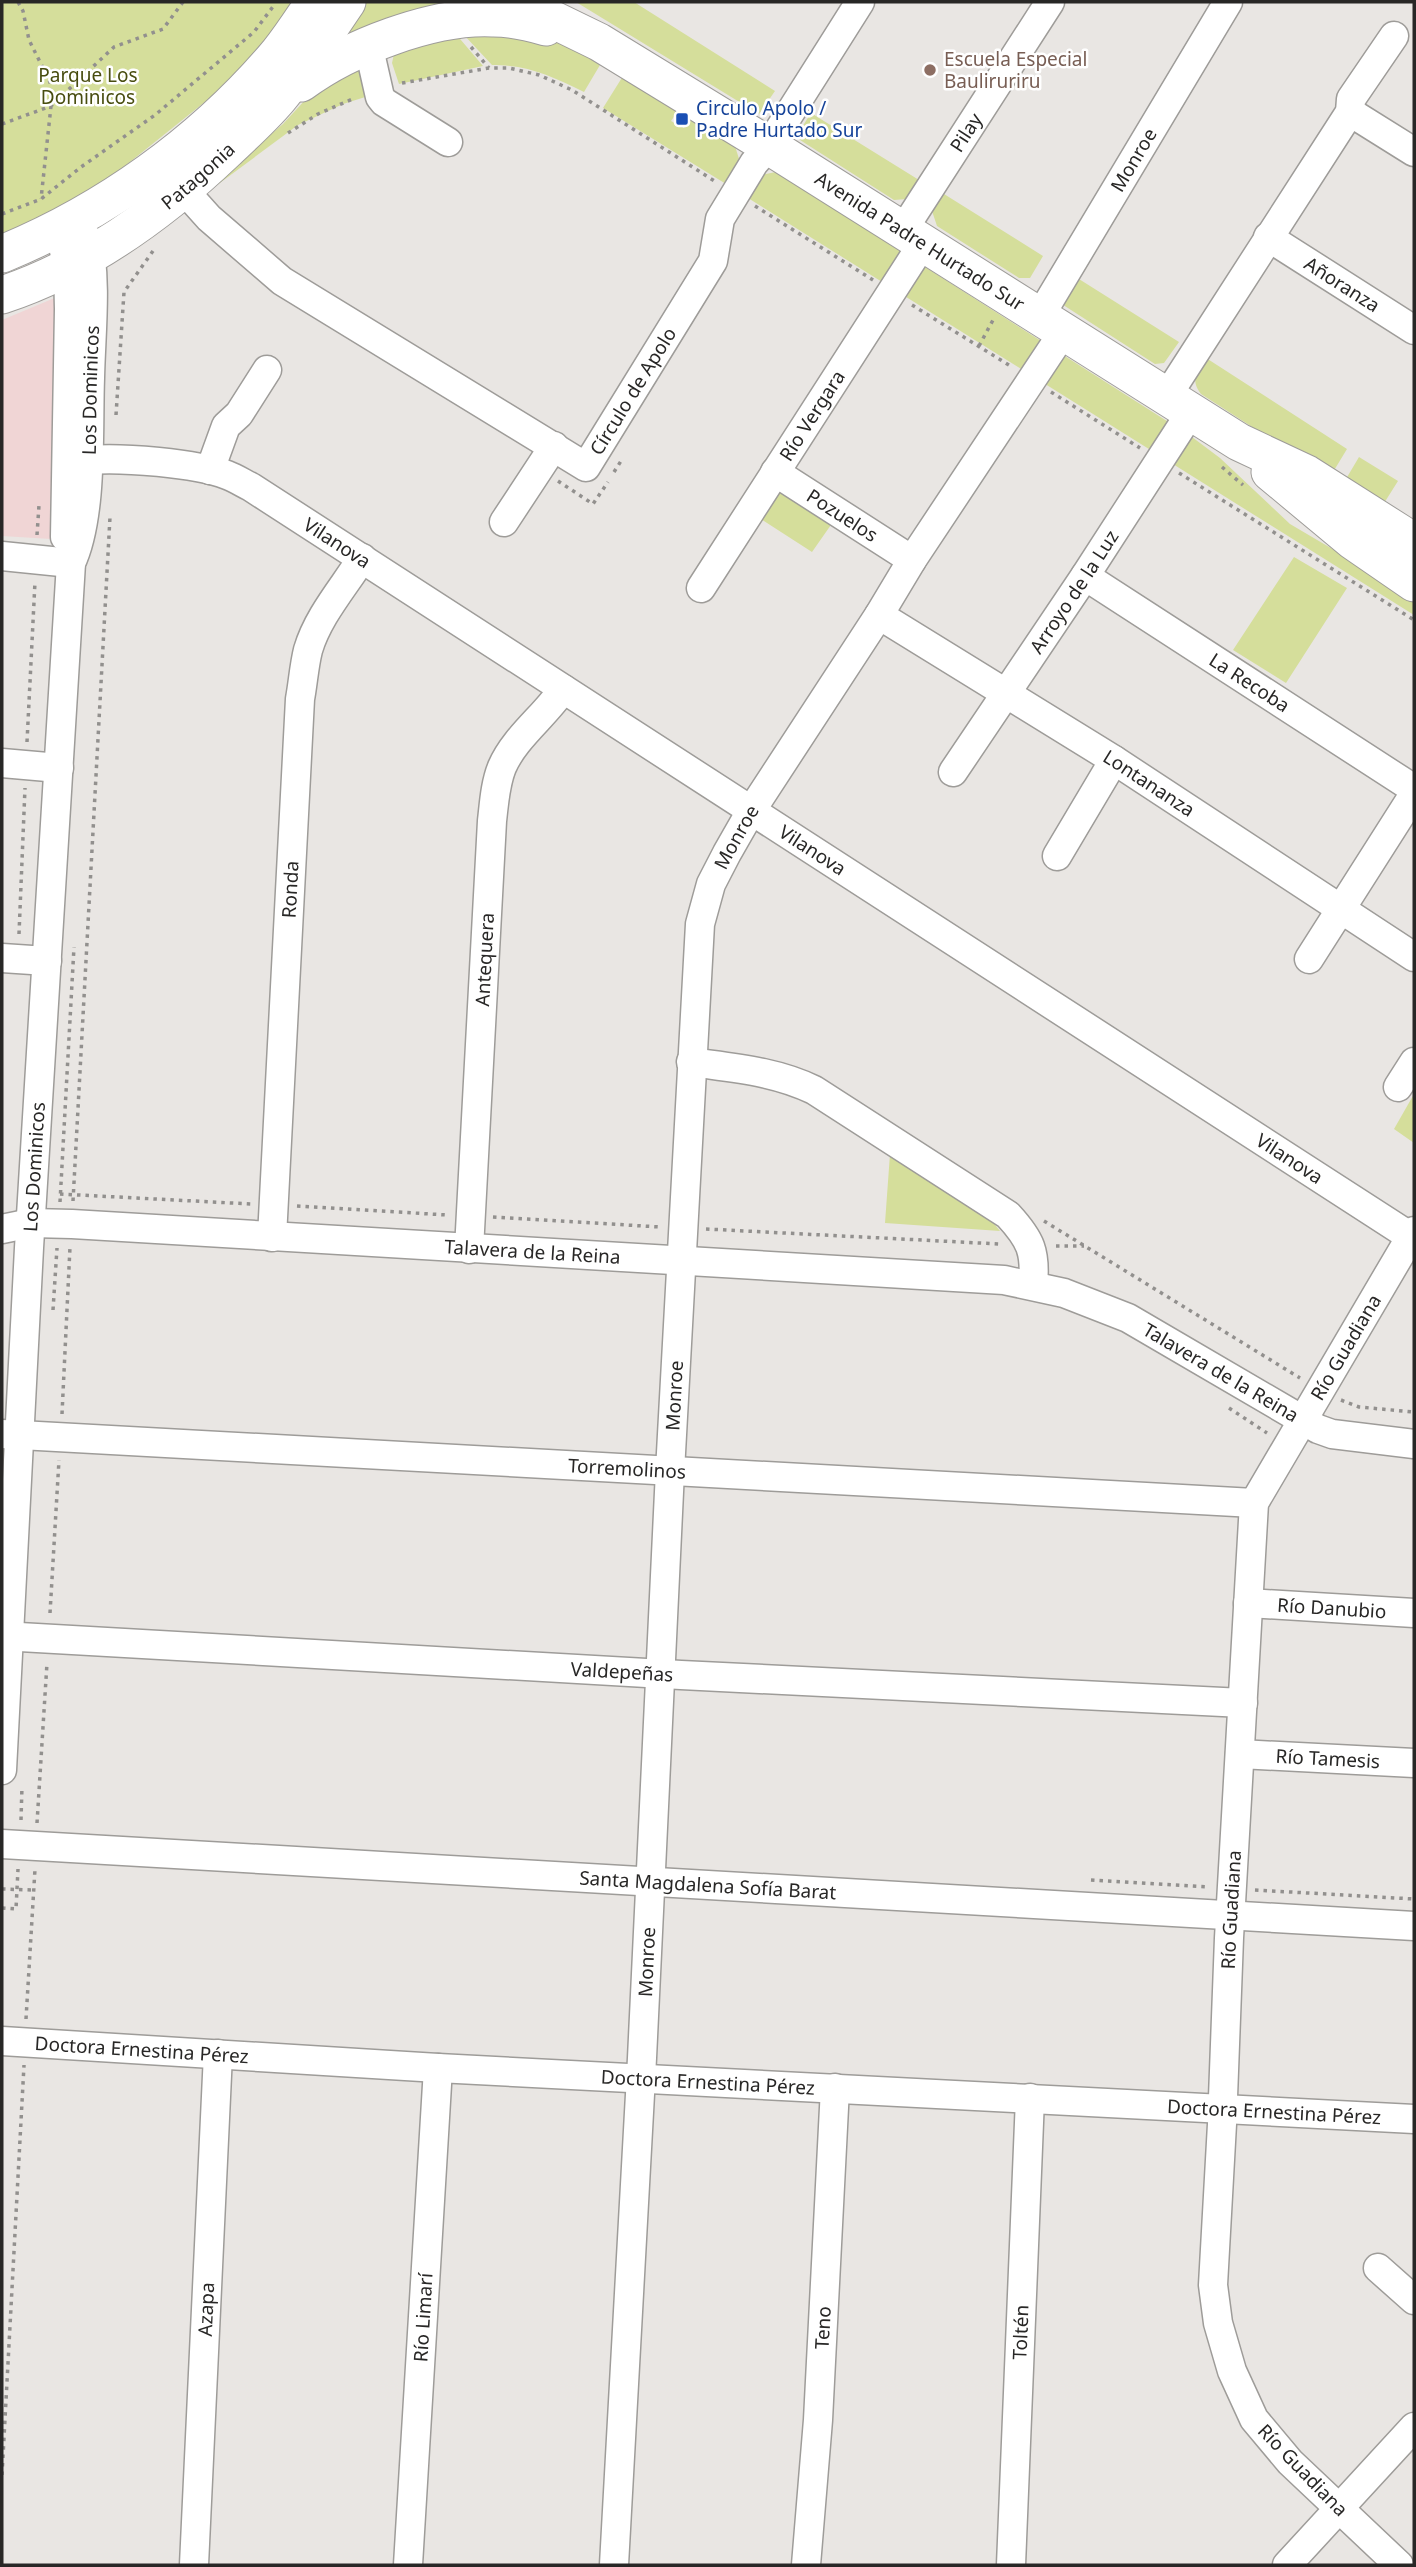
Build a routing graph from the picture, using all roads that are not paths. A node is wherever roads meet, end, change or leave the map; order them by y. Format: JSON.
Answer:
{"nodes":[{"id":1,"x":315,"y":2,"type":"edge"},
{"id":2,"x":347,"y":2,"type":"edge"},
{"id":3,"x":517,"y":2,"type":"edge"},
{"id":4,"x":560,"y":2,"type":"edge"},
{"id":5,"x":860,"y":2,"type":"edge"},
{"id":6,"x":1050,"y":2,"type":"edge"},
{"id":7,"x":1228,"y":2,"type":"edge"},
{"id":8,"x":1394,"y":36,"type":"dead end"},
{"id":9,"x":599,"y":42,"type":"junction"},
{"id":10,"x":368,"y":44,"type":"junction"},
{"id":11,"x":1350,"y":112,"type":"junction"},
{"id":12,"x":282,"y":117,"type":"junction"},
{"id":13,"x":448,"y":142,"type":"dead end"},
{"id":14,"x":769,"y":146,"type":"junction"},
{"id":15,"x":1414,"y":152,"type":"edge"},
{"id":16,"x":183,"y":189,"type":"junction"},
{"id":17,"x":61,"y":214,"type":"junction"},
{"id":18,"x":913,"y":237,"type":"junction"},
{"id":19,"x":1268,"y":237,"type":"junction"},
{"id":20,"x":2,"y":254,"type":"edge"},
{"id":21,"x":80,"y":262,"type":"junction"},
{"id":22,"x":2,"y":295,"type":"edge"},
{"id":23,"x":1052,"y":324,"type":"junction"},
{"id":24,"x":1414,"y":330,"type":"edge"},
{"id":25,"x":267,"y":370,"type":"dead end"},
{"id":26,"x":1179,"y":404,"type":"junction"},
{"id":27,"x":554,"y":446,"type":"junction"},
{"id":28,"x":1229,"y":453,"type":"junction"},
{"id":29,"x":88,"y":460,"type":"junction"},
{"id":30,"x":218,"y":472,"type":"junction"},
{"id":31,"x":775,"y":472,"type":"junction"},
{"id":32,"x":504,"y":522,"type":"dead end"},
{"id":33,"x":1414,"y":542,"type":"edge"},
{"id":34,"x":2,"y":556,"type":"edge"},
{"id":35,"x":362,"y":558,"type":"junction"},
{"id":36,"x":912,"y":560,"type":"junction"},
{"id":37,"x":71,"y":563,"type":"junction"},
{"id":38,"x":1085,"y":576,"type":"junction"},
{"id":39,"x":1414,"y":583,"type":"edge"},
{"id":40,"x":701,"y":588,"type":"dead end"},
{"id":41,"x":879,"y":615,"type":"junction"},
{"id":42,"x":564,"y":689,"type":"junction"},
{"id":43,"x":1007,"y":693,"type":"junction"},
{"id":44,"x":1115,"y":760,"type":"junction"},
{"id":45,"x":2,"y":763,"type":"edge"},
{"id":46,"x":59,"y":768,"type":"junction"},
{"id":47,"x":953,"y":772,"type":"dead end"},
{"id":48,"x":1414,"y":789,"type":"edge"},
{"id":49,"x":1414,"y":794,"type":"edge"},
{"id":50,"x":751,"y":811,"type":"junction"},
{"id":51,"x":1056,"y":856,"type":"dead end"},
{"id":52,"x":1341,"y":909,"type":"junction"},
{"id":53,"x":1414,"y":957,"type":"edge"},
{"id":54,"x":2,"y":958,"type":"edge"},
{"id":55,"x":1309,"y":959,"type":"dead end"},
{"id":56,"x":47,"y":961,"type":"junction"},
{"id":57,"x":691,"y":1062,"type":"junction"},
{"id":58,"x":1414,"y":1062,"type":"edge"},
{"id":59,"x":1398,"y":1087,"type":"dead end"},
{"id":60,"x":2,"y":1212,"type":"edge"},
{"id":61,"x":31,"y":1223,"type":"junction"},
{"id":62,"x":2,"y":1229,"type":"edge"},
{"id":63,"x":1413,"y":1234,"type":"edge"},
{"id":64,"x":272,"y":1237,"type":"junction"},
{"id":65,"x":469,"y":1249,"type":"junction"},
{"id":66,"x":682,"y":1260,"type":"junction"},
{"id":67,"x":1033,"y":1285,"type":"junction"},
{"id":68,"x":1302,"y":1422,"type":"junction"},
{"id":69,"x":11,"y":1434,"type":"edge"},
{"id":70,"x":1414,"y":1444,"type":"edge"},
{"id":71,"x":670,"y":1471,"type":"junction"},
{"id":72,"x":1254,"y":1503,"type":"junction"},
{"id":73,"x":1248,"y":1604,"type":"junction"},
{"id":74,"x":1414,"y":1613,"type":"edge"},
{"id":75,"x":5,"y":1636,"type":"edge"},
{"id":76,"x":660,"y":1674,"type":"junction"},
{"id":77,"x":1242,"y":1703,"type":"junction"},
{"id":78,"x":1240,"y":1754,"type":"junction"},
{"id":79,"x":1414,"y":1763,"type":"edge"},
{"id":80,"x":2,"y":1770,"type":"edge"},
{"id":81,"x":2,"y":1844,"type":"edge"},
{"id":82,"x":650,"y":1882,"type":"junction"},
{"id":83,"x":1231,"y":1917,"type":"junction"},
{"id":84,"x":1414,"y":1926,"type":"edge"},
{"id":85,"x":13,"y":2041,"type":"edge"},
{"id":86,"x":218,"y":2054,"type":"junction"},
{"id":87,"x":438,"y":2068,"type":"junction"},
{"id":88,"x":641,"y":2077,"type":"junction"},
{"id":89,"x":835,"y":2088,"type":"junction"},
{"id":90,"x":1030,"y":2098,"type":"junction"},
{"id":91,"x":1223,"y":2109,"type":"junction"},
{"id":92,"x":1414,"y":2119,"type":"edge"},
{"id":93,"x":1378,"y":2268,"type":"dead end"},
{"id":94,"x":1414,"y":2300,"type":"edge"},
{"id":95,"x":1414,"y":2427,"type":"edge"},
{"id":96,"x":1339,"y":2509,"type":"junction"},
{"id":97,"x":194,"y":2565,"type":"edge"},
{"id":98,"x":408,"y":2565,"type":"edge"},
{"id":99,"x":614,"y":2565,"type":"edge"},
{"id":100,"x":806,"y":2565,"type":"edge"},
{"id":101,"x":1012,"y":2565,"type":"edge"},
{"id":102,"x":1287,"y":2565,"type":"edge"},
{"id":103,"x":1399,"y":2565,"type":"edge"}],
"edges":[{"from":1,"to":17,"type":"main road","name":"Patagonia"},
{"from":2,"to":12,"type":"main road","name":"Patagonia"},
{"from":3,"to":9,"type":"main road","name":"Avenida Padre Hurtado Sur"},
{"from":4,"to":9,"type":"main road","name":"Avenida Padre Hurtado Sur"},
{"from":5,"to":14,"type":"street","name":"Círculo de Apolo"},
{"from":6,"to":18,"type":"street","name":"Pilay"},
{"from":7,"to":23,"type":"street","name":"Monroe"},
{"from":8,"to":11,"type":"street","name":"Arroyo de la Luz"},
{"from":9,"to":10,"type":"main road"},
{"from":9,"to":14,"type":"main road","name":"Avenida Padre Hurtado Sur"},
{"from":10,"to":12,"type":"main road"},
{"from":10,"to":13,"type":"street"},
{"from":11,"to":15,"type":"street"},
{"from":11,"to":19,"type":"street","name":"Arroyo de la Luz"},
{"from":12,"to":16,"type":"main road","name":"Patagonia"},
{"from":14,"to":18,"type":"main road","name":"Avenida Padre Hurtado Sur"},
{"from":14,"to":27,"type":"street","name":"Círculo de Apolo"},
{"from":16,"to":21,"type":"main road","name":"Patagonia"},
{"from":16,"to":27,"type":"street","name":"Círculo de Apolo"},
{"from":17,"to":20,"type":"main road","name":"Patagonia"},
{"from":17,"to":21,"type":"street","name":"Los Dominicos"},
{"from":18,"to":23,"type":"main road","name":"Avenida Padre Hurtado Sur"},
{"from":18,"to":31,"type":"street","name":"Río Vergara"},
{"from":19,"to":24,"type":"street","name":"Añoranza"},
{"from":19,"to":26,"type":"street","name":"Arroyo de la Luz"},
{"from":21,"to":22,"type":"main road","name":"Patagonia"},
{"from":21,"to":29,"type":"street","name":"Los Dominicos"},
{"from":21,"to":37,"type":"street","name":"Los Dominicos"},
{"from":23,"to":26,"type":"main road","name":"Avenida Padre Hurtado Sur"},
{"from":23,"to":36,"type":"street","name":"Monroe"},
{"from":25,"to":30,"type":"street"},
{"from":26,"to":28,"type":"main road","name":"Avenida Padre Hurtado Sur"},
{"from":26,"to":38,"type":"street","name":"Arroyo de la Luz"},
{"from":27,"to":32,"type":"street"},
{"from":28,"to":33,"type":"main road","name":"Avenida Padre Hurtado Sur"},
{"from":28,"to":39,"type":"main road","name":"Avenida Padre Hurtado Sur"},
{"from":29,"to":30,"type":"street","name":"Vilanova"},
{"from":29,"to":37,"type":"street","name":"Los Dominicos"},
{"from":30,"to":35,"type":"street","name":"Vilanova"},
{"from":31,"to":36,"type":"street","name":"Pozuelos"},
{"from":31,"to":40,"type":"street","name":"Río Vergara"},
{"from":34,"to":37,"type":"street"},
{"from":35,"to":42,"type":"street","name":"Vilanova"},
{"from":35,"to":64,"type":"street","name":"Ronda"},
{"from":36,"to":41,"type":"street","name":"Monroe"},
{"from":37,"to":46,"type":"street","name":"Los Dominicos"},
{"from":38,"to":43,"type":"street","name":"Arroyo de la Luz"},
{"from":38,"to":48,"type":"street","name":"La Recoba"},
{"from":41,"to":43,"type":"street","name":"Lontananza"},
{"from":41,"to":50,"type":"street","name":"Monroe"},
{"from":42,"to":50,"type":"street","name":"Vilanova"},
{"from":42,"to":65,"type":"street","name":"Antequera"},
{"from":43,"to":44,"type":"street","name":"Lontananza"},
{"from":43,"to":47,"type":"street","name":"Arroyo de la Luz"},
{"from":44,"to":51,"type":"street"},
{"from":44,"to":52,"type":"street","name":"Lontananza"},
{"from":45,"to":46,"type":"street"},
{"from":46,"to":56,"type":"street","name":"Los Dominicos"},
{"from":49,"to":52,"type":"street"},
{"from":50,"to":57,"type":"street","name":"Monroe"},
{"from":50,"to":63,"type":"street","name":"Vilanova"},
{"from":52,"to":53,"type":"street","name":"Lontananza"},
{"from":52,"to":55,"type":"street"},
{"from":54,"to":56,"type":"street"},
{"from":56,"to":61,"type":"street","name":"Los Dominicos"},
{"from":57,"to":66,"type":"street","name":"Monroe"},
{"from":57,"to":67,"type":"street"},
{"from":58,"to":59,"type":"street"},
{"from":60,"to":61,"type":"street","name":"Talavera de la Reina"},
{"from":61,"to":62,"type":"street","name":"Talavera de la Reina"},
{"from":61,"to":64,"type":"street","name":"Talavera de la Reina"},
{"from":61,"to":69,"type":"street","name":"Los Dominicos"},
{"from":63,"to":68,"type":"street","name":"Río Guadiana"},
{"from":64,"to":65,"type":"street","name":"Talavera de la Reina"},
{"from":65,"to":66,"type":"street","name":"Talavera de la Reina"},
{"from":66,"to":67,"type":"street","name":"Talavera de la Reina"},
{"from":66,"to":71,"type":"street","name":"Monroe"},
{"from":67,"to":68,"type":"street","name":"Talavera de la Reina"},
{"from":68,"to":70,"type":"street","name":"Talavera de la Reina"},
{"from":68,"to":72,"type":"street","name":"Río Guadiana"},
{"from":69,"to":71,"type":"street","name":"Torremolinos"},
{"from":69,"to":75,"type":"street","name":"Los Dominicos"},
{"from":71,"to":72,"type":"street","name":"Torremolinos"},
{"from":71,"to":76,"type":"street","name":"Monroe"},
{"from":72,"to":73,"type":"street","name":"Río Guadiana"},
{"from":73,"to":74,"type":"street","name":"Río Danubio"},
{"from":73,"to":77,"type":"street","name":"Río Guadiana"},
{"from":75,"to":76,"type":"street","name":"Valdepeñas"},
{"from":75,"to":80,"type":"street","name":"Los Dominicos"},
{"from":76,"to":77,"type":"street","name":"Valdepeñas"},
{"from":76,"to":82,"type":"street","name":"Monroe"},
{"from":77,"to":78,"type":"street","name":"Río Guadiana"},
{"from":78,"to":79,"type":"street","name":"Río Tamesis"},
{"from":78,"to":83,"type":"street","name":"Río Guadiana"},
{"from":81,"to":82,"type":"street","name":"Santa Magdalena Sofía Barat"},
{"from":82,"to":83,"type":"street","name":"Santa Magdalena Sofía Barat"},
{"from":82,"to":88,"type":"street","name":"Monroe"},
{"from":83,"to":84,"type":"street","name":"Santa Magdalena Sofía Barat"},
{"from":83,"to":91,"type":"street","name":"Río Guadiana"},
{"from":85,"to":86,"type":"street","name":"Doctora Ernestina Pérez"},
{"from":86,"to":87,"type":"street","name":"Doctora Ernestina Pérez"},
{"from":86,"to":97,"type":"street","name":"Azapa"},
{"from":87,"to":88,"type":"street","name":"Doctora Ernestina Pérez"},
{"from":87,"to":98,"type":"street","name":"Río Limarí"},
{"from":88,"to":89,"type":"street","name":"Doctora Ernestina Pérez"},
{"from":88,"to":99,"type":"street","name":"Monroe"},
{"from":89,"to":90,"type":"street","name":"Doctora Ernestina Pérez"},
{"from":89,"to":100,"type":"street","name":"Teno"},
{"from":90,"to":91,"type":"street","name":"Doctora Ernestina Pérez"},
{"from":90,"to":101,"type":"street","name":"Toltén"},
{"from":91,"to":92,"type":"street","name":"Doctora Ernestina Pérez"},
{"from":91,"to":96,"type":"street","name":"Río Guadiana"},
{"from":93,"to":94,"type":"street"},
{"from":95,"to":96,"type":"street"},
{"from":96,"to":102,"type":"street"},
{"from":96,"to":103,"type":"street","name":"Río Guadiana"}]}
